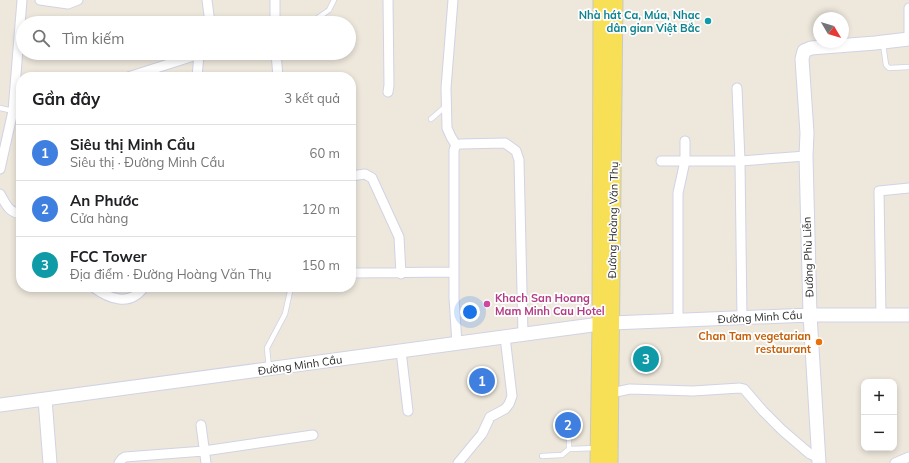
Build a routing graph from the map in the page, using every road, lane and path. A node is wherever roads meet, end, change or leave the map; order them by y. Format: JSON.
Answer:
{"nodes":[{"id":1,"x":22,"y":0,"type":"edge"},
{"id":2,"x":40,"y":0,"type":"edge"},
{"id":3,"x":78,"y":0,"type":"edge"},
{"id":4,"x":207,"y":0,"type":"edge"},
{"id":5,"x":275,"y":0,"type":"edge"},
{"id":6,"x":334,"y":0,"type":"edge"},
{"id":7,"x":388,"y":0,"type":"edge"},
{"id":8,"x":453,"y":0,"type":"edge"},
{"id":9,"x":601,"y":0,"type":"edge"},
{"id":10,"x":615,"y":0,"type":"edge"},
{"id":11,"x":909,"y":8,"type":"edge"},
{"id":12,"x":21,"y":16,"type":"edge"},
{"id":13,"x":209,"y":16,"type":"edge"},
{"id":14,"x":275,"y":16,"type":"edge"},
{"id":15,"x":320,"y":16,"type":"edge"},
{"id":16,"x":909,"y":39,"type":"edge"},
{"id":17,"x":883,"y":42,"type":"junction"},
{"id":18,"x":19,"y":60,"type":"edge"},
{"id":19,"x":182,"y":60,"type":"edge"},
{"id":20,"x":200,"y":60,"type":"edge"},
{"id":21,"x":277,"y":60,"type":"edge"},
{"id":22,"x":909,"y":67,"type":"edge"},
{"id":23,"x":19,"y":72,"type":"edge"},
{"id":24,"x":144,"y":72,"type":"edge"},
{"id":25,"x":198,"y":72,"type":"edge"},
{"id":26,"x":278,"y":72,"type":"edge"},
{"id":27,"x":608,"y":75,"type":"junction"},
{"id":28,"x":737,"y":88,"type":"dead end"},
{"id":29,"x":388,"y":92,"type":"dead end"},
{"id":30,"x":446,"y":106,"type":"junction"},
{"id":31,"x":0,"y":108,"type":"edge"},
{"id":32,"x":16,"y":110,"type":"edge"},
{"id":33,"x":16,"y":113,"type":"edge"},
{"id":34,"x":431,"y":119,"type":"dead end"},
{"id":35,"x":685,"y":141,"type":"dead end"},
{"id":36,"x":456,"y":145,"type":"junction"},
{"id":37,"x":806,"y":156,"type":"junction"},
{"id":38,"x":661,"y":161,"type":"dead end"},
{"id":39,"x":685,"y":161,"type":"junction"},
{"id":40,"x":740,"y":161,"type":"junction"},
{"id":41,"x":0,"y":169,"type":"edge"},
{"id":42,"x":356,"y":175,"type":"edge"},
{"id":43,"x":909,"y":188,"type":"edge"},
{"id":44,"x":0,"y":194,"type":"edge"},
{"id":45,"x":16,"y":213,"type":"edge"},
{"id":46,"x":454,"y":272,"type":"junction"},
{"id":47,"x":356,"y":273,"type":"edge"},
{"id":48,"x":400,"y":274,"type":"junction"},
{"id":49,"x":99,"y":292,"type":"edge"},
{"id":50,"x":140,"y":292,"type":"edge"},
{"id":51,"x":291,"y":292,"type":"edge"},
{"id":52,"x":810,"y":315,"type":"junction"},
{"id":53,"x":881,"y":315,"type":"junction"},
{"id":54,"x":909,"y":315,"type":"edge"},
{"id":55,"x":742,"y":318,"type":"junction"},
{"id":56,"x":678,"y":321,"type":"junction"},
{"id":57,"x":606,"y":324,"type":"junction"},
{"id":58,"x":523,"y":335,"type":"junction"},
{"id":59,"x":506,"y":337,"type":"junction"},
{"id":60,"x":457,"y":344,"type":"junction"},
{"id":61,"x":401,"y":351,"type":"junction"},
{"id":62,"x":269,"y":369,"type":"junction"},
{"id":63,"x":611,"y":393,"type":"junction"},
{"id":64,"x":45,"y":399,"type":"junction"},
{"id":65,"x":0,"y":405,"type":"edge"},
{"id":66,"x":408,"y":411,"type":"dead end"},
{"id":67,"x":569,"y":421,"type":"dead end"},
{"id":68,"x":201,"y":426,"type":"dead end"},
{"id":69,"x":313,"y":435,"type":"dead end"},
{"id":70,"x":569,"y":449,"type":"junction"},
{"id":71,"x":204,"y":451,"type":"junction"},
{"id":72,"x":542,"y":456,"type":"dead end"},
{"id":73,"x":598,"y":456,"type":"edge"},
{"id":74,"x":909,"y":457,"type":"edge"},
{"id":75,"x":819,"y":461,"type":"edge"},
{"id":76,"x":50,"y":463,"type":"edge"},
{"id":77,"x":120,"y":463,"type":"edge"},
{"id":78,"x":206,"y":463,"type":"edge"},
{"id":79,"x":458,"y":463,"type":"edge"},
{"id":80,"x":610,"y":463,"type":"edge"},
{"id":81,"x":895,"y":463,"type":"edge"}],
"edges":[{"from":1,"to":12,"type":"street"},
{"from":2,"to":3,"type":"street"},
{"from":4,"to":13,"type":"street"},
{"from":5,"to":14,"type":"street"},
{"from":6,"to":15,"type":"lane"},
{"from":7,"to":29,"type":"street"},
{"from":8,"to":30,"type":"street"},
{"from":9,"to":27,"type":"main road","name":"Đường Hoàng Văn Thụ"},
{"from":10,"to":27,"type":"main road","name":"Đường Hoàng Văn Thụ"},
{"from":11,"to":16,"type":"street"},
{"from":16,"to":17,"type":"street"},
{"from":17,"to":22,"type":"lane"},
{"from":17,"to":37,"type":"street","name":"Đường Phù Liễn"},
{"from":18,"to":23,"type":"street"},
{"from":19,"to":24,"type":"street"},
{"from":20,"to":25,"type":"street"},
{"from":21,"to":26,"type":"street"},
{"from":27,"to":57,"type":"main road","name":"Đường Hoàng Văn Thụ"},
{"from":28,"to":40,"type":"street"},
{"from":30,"to":34,"type":"lane"},
{"from":30,"to":36,"type":"street"},
{"from":31,"to":32,"type":"lane"},
{"from":33,"to":41,"type":"street"},
{"from":35,"to":39,"type":"street"},
{"from":36,"to":46,"type":"street"},
{"from":36,"to":58,"type":"street"},
{"from":37,"to":40,"type":"street"},
{"from":37,"to":52,"type":"street","name":"Đường Phù Liễn"},
{"from":38,"to":39,"type":"street"},
{"from":39,"to":40,"type":"street"},
{"from":39,"to":56,"type":"street"},
{"from":40,"to":55,"type":"street"},
{"from":42,"to":48,"type":"street"},
{"from":43,"to":53,"type":"street"},
{"from":44,"to":45,"type":"street"},
{"from":46,"to":48,"type":"street"},
{"from":46,"to":60,"type":"street"},
{"from":47,"to":48,"type":"street"},
{"from":49,"to":50,"type":"street"},
{"from":51,"to":62,"type":"lane"},
{"from":52,"to":53,"type":"street","name":"Đường Minh Cầu"},
{"from":52,"to":55,"type":"street","name":"Đường Minh Cầu"},
{"from":52,"to":75,"type":"street","name":"Đường Phù Liễn"},
{"from":53,"to":54,"type":"street","name":"Đường Minh Cầu"},
{"from":55,"to":56,"type":"street","name":"Đường Minh Cầu"},
{"from":56,"to":57,"type":"street","name":"Đường Minh Cầu"},
{"from":57,"to":58,"type":"street","name":"Đường Minh Cầu"},
{"from":57,"to":63,"type":"main road","name":"Đường Hoàng Văn Thụ"},
{"from":57,"to":73,"type":"main road","name":"Đường Hoàng Văn Thụ"},
{"from":58,"to":59,"type":"street","name":"Đường Minh Cầu"},
{"from":59,"to":60,"type":"street","name":"Đường Minh Cầu"},
{"from":59,"to":79,"type":"street"},
{"from":60,"to":61,"type":"street","name":"Đường Minh Cầu"},
{"from":61,"to":62,"type":"street","name":"Đường Minh Cầu"},
{"from":61,"to":66,"type":"street"},
{"from":62,"to":64,"type":"street","name":"Đường Minh Cầu"},
{"from":63,"to":75,"type":"street"},
{"from":63,"to":80,"type":"main road","name":"Đường Hoàng Văn Thụ"},
{"from":64,"to":65,"type":"street","name":"Đường Minh Cầu"},
{"from":64,"to":76,"type":"street"},
{"from":67,"to":70,"type":"lane"},
{"from":68,"to":71,"type":"street"},
{"from":69,"to":71,"type":"street"},
{"from":70,"to":72,"type":"lane"},
{"from":70,"to":73,"type":"lane"},
{"from":71,"to":77,"type":"street"},
{"from":71,"to":78,"type":"street"},
{"from":74,"to":81,"type":"street"}]}
